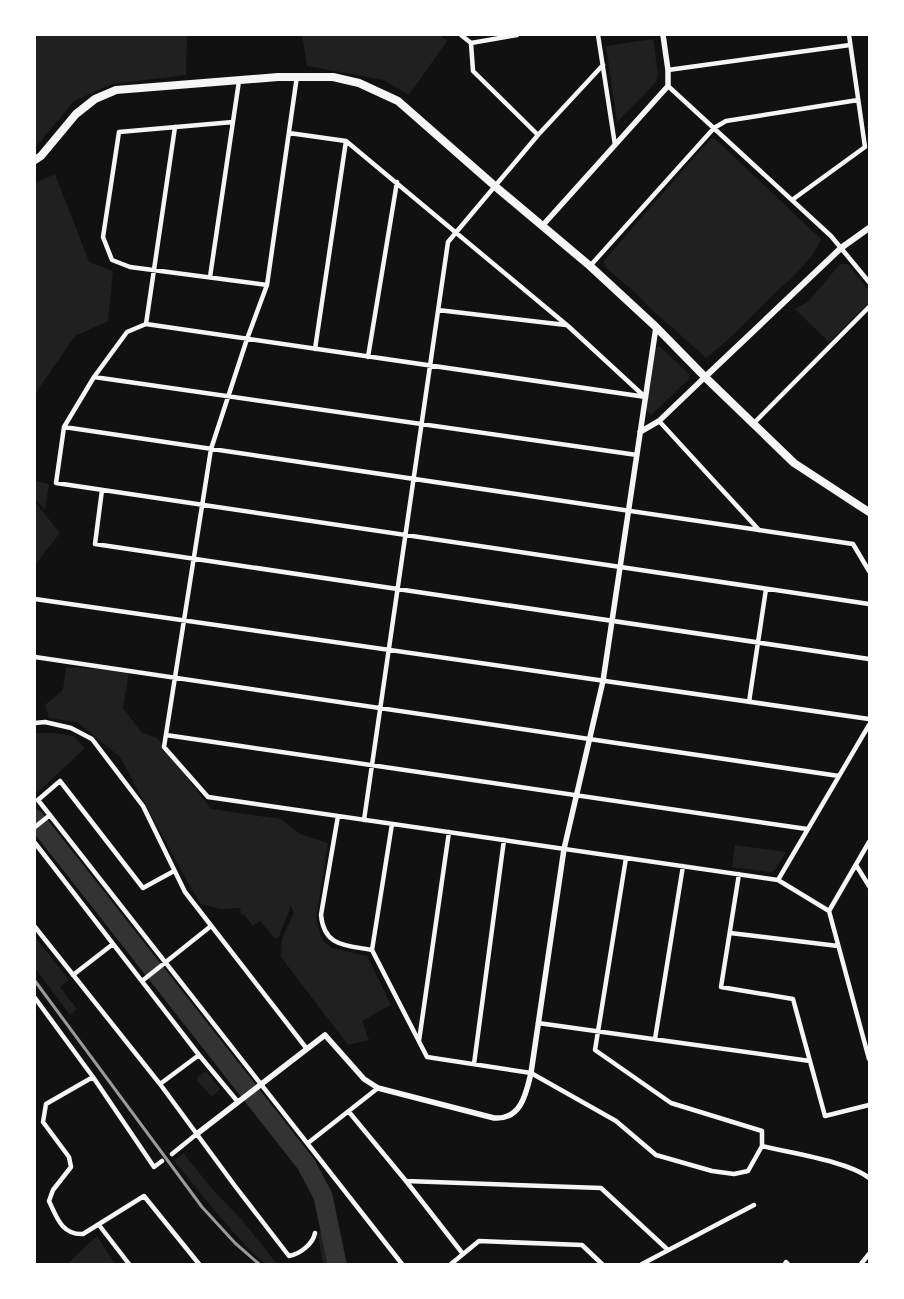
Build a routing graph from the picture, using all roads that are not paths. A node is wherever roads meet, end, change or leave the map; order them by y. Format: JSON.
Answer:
{"nodes":[{"id":1,"x":461,"y":35,"type":"edge"},
{"id":2,"x":517,"y":35,"type":"edge"},
{"id":3,"x":598,"y":35,"type":"edge"},
{"id":4,"x":663,"y":35,"type":"edge"},
{"id":5,"x":848,"y":35,"type":"edge"},
{"id":6,"x":470,"y":43,"type":"junction"},
{"id":7,"x":850,"y":45,"type":"junction"},
{"id":8,"x":603,"y":65,"type":"junction"},
{"id":9,"x":668,"y":70,"type":"junction"},
{"id":10,"x":297,"y":76,"type":"junction"},
{"id":11,"x":239,"y":81,"type":"junction"},
{"id":12,"x":668,"y":86,"type":"junction"},
{"id":13,"x":858,"y":100,"type":"junction"},
{"id":14,"x":233,"y":122,"type":"junction"},
{"id":15,"x":175,"y":127,"type":"junction"},
{"id":16,"x":714,"y":128,"type":"junction"},
{"id":17,"x":289,"y":133,"type":"junction"},
{"id":18,"x":538,"y":136,"type":"junction"},
{"id":19,"x":346,"y":141,"type":"junction"},
{"id":20,"x":615,"y":145,"type":"junction"},
{"id":21,"x":35,"y":160,"type":"edge"},
{"id":22,"x":397,"y":182,"type":"junction"},
{"id":23,"x":496,"y":187,"type":"junction"},
{"id":24,"x":792,"y":200,"type":"junction"},
{"id":25,"x":543,"y":225,"type":"junction"},
{"id":26,"x":869,"y":228,"type":"edge"},
{"id":27,"x":456,"y":232,"type":"junction"},
{"id":28,"x":841,"y":248,"type":"junction"},
{"id":29,"x":590,"y":266,"type":"junction"},
{"id":30,"x":155,"y":269,"type":"junction"},
{"id":31,"x":210,"y":277,"type":"junction"},
{"id":32,"x":869,"y":282,"type":"edge"},
{"id":33,"x":267,"y":284,"type":"junction"},
{"id":34,"x":869,"y":307,"type":"edge"},
{"id":35,"x":438,"y":310,"type":"junction"},
{"id":36,"x":146,"y":324,"type":"junction"},
{"id":37,"x":568,"y":326,"type":"junction"},
{"id":38,"x":656,"y":328,"type":"junction"},
{"id":39,"x":246,"y":339,"type":"junction"},
{"id":40,"x":315,"y":349,"type":"junction"},
{"id":41,"x":368,"y":357,"type":"junction"},
{"id":42,"x":430,"y":366,"type":"junction"},
{"id":43,"x":94,"y":376,"type":"junction"},
{"id":44,"x":705,"y":377,"type":"junction"},
{"id":45,"x":228,"y":396,"type":"junction"},
{"id":46,"x":646,"y":397,"type":"junction"},
{"id":47,"x":659,"y":421,"type":"junction"},
{"id":48,"x":422,"y":424,"type":"junction"},
{"id":49,"x":752,"y":424,"type":"junction"},
{"id":50,"x":64,"y":427,"type":"junction"},
{"id":51,"x":640,"y":432,"type":"junction"},
{"id":52,"x":211,"y":449,"type":"junction"},
{"id":53,"x":637,"y":455,"type":"junction"},
{"id":54,"x":414,"y":479,"type":"junction"},
{"id":55,"x":102,"y":490,"type":"junction"},
{"id":56,"x":203,"y":505,"type":"junction"},
{"id":57,"x":629,"y":511,"type":"junction"},
{"id":58,"x":869,"y":512,"type":"edge"},
{"id":59,"x":758,"y":530,"type":"junction"},
{"id":60,"x":406,"y":535,"type":"junction"},
{"id":61,"x":195,"y":559,"type":"junction"},
{"id":62,"x":620,"y":567,"type":"junction"},
{"id":63,"x":869,"y":571,"type":"edge"},
{"id":64,"x":398,"y":589,"type":"junction"},
{"id":65,"x":766,"y":589,"type":"junction"},
{"id":66,"x":35,"y":599,"type":"edge"},
{"id":67,"x":869,"y":604,"type":"edge"},
{"id":68,"x":183,"y":621,"type":"junction"},
{"id":69,"x":612,"y":621,"type":"junction"},
{"id":70,"x":758,"y":643,"type":"junction"},
{"id":71,"x":389,"y":650,"type":"junction"},
{"id":72,"x":35,"y":657,"type":"edge"},
{"id":73,"x":869,"y":660,"type":"edge"},
{"id":74,"x":175,"y":678,"type":"junction"},
{"id":75,"x":603,"y":681,"type":"junction"},
{"id":76,"x":749,"y":702,"type":"junction"},
{"id":77,"x":381,"y":708,"type":"junction"},
{"id":78,"x":869,"y":719,"type":"edge"},
{"id":79,"x":35,"y":723,"type":"edge"},
{"id":80,"x":869,"y":725,"type":"edge"},
{"id":81,"x":166,"y":735,"type":"junction"},
{"id":82,"x":590,"y":739,"type":"junction"},
{"id":83,"x":372,"y":765,"type":"junction"},
{"id":84,"x":839,"y":776,"type":"junction"},
{"id":85,"x":577,"y":795,"type":"junction"},
{"id":86,"x":49,"y":815,"type":"junction"},
{"id":87,"x":338,"y":816,"type":"junction"},
{"id":88,"x":364,"y":820,"type":"junction"},
{"id":89,"x":392,"y":824,"type":"junction"},
{"id":90,"x":35,"y":827,"type":"edge"},
{"id":91,"x":807,"y":829,"type":"junction"},
{"id":92,"x":449,"y":832,"type":"junction"},
{"id":93,"x":504,"y":840,"type":"junction"},
{"id":94,"x":869,"y":842,"type":"edge"},
{"id":95,"x":35,"y":843,"type":"edge"},
{"id":96,"x":564,"y":849,"type":"junction"},
{"id":97,"x":626,"y":858,"type":"junction"},
{"id":98,"x":856,"y":865,"type":"junction"},
{"id":99,"x":683,"y":866,"type":"junction"},
{"id":100,"x":174,"y":870,"type":"junction"},
{"id":101,"x":739,"y":874,"type":"junction"},
{"id":102,"x":778,"y":880,"type":"junction"},
{"id":103,"x":869,"y":886,"type":"edge"},
{"id":104,"x":829,"y":912,"type":"junction"},
{"id":105,"x":211,"y":926,"type":"junction"},
{"id":106,"x":35,"y":927,"type":"edge"},
{"id":107,"x":730,"y":933,"type":"junction"},
{"id":108,"x":113,"y":944,"type":"junction"},
{"id":109,"x":838,"y":946,"type":"junction"},
{"id":110,"x":372,"y":950,"type":"junction"},
{"id":111,"x":165,"y":962,"type":"junction"},
{"id":112,"x":73,"y":975,"type":"junction"},
{"id":113,"x":142,"y":981,"type":"junction"},
{"id":114,"x":35,"y":998,"type":"edge"},
{"id":115,"x":538,"y":1023,"type":"junction"},
{"id":116,"x":598,"y":1031,"type":"junction"},
{"id":117,"x":655,"y":1039,"type":"junction"},
{"id":118,"x":419,"y":1042,"type":"junction"},
{"id":119,"x":306,"y":1048,"type":"junction"},
{"id":120,"x":198,"y":1055,"type":"junction"},
{"id":121,"x":869,"y":1059,"type":"edge"},
{"id":122,"x":810,"y":1061,"type":"junction"},
{"id":123,"x":474,"y":1064,"type":"junction"},
{"id":124,"x":530,"y":1073,"type":"junction"},
{"id":125,"x":93,"y":1077,"type":"junction"},
{"id":126,"x":160,"y":1084,"type":"junction"},
{"id":127,"x":261,"y":1084,"type":"junction"},
{"id":128,"x":378,"y":1088,"type":"junction"},
{"id":129,"x":238,"y":1102,"type":"junction"},
{"id":130,"x":869,"y":1105,"type":"edge"},
{"id":131,"x":349,"y":1112,"type":"junction"},
{"id":132,"x":198,"y":1134,"type":"junction"},
{"id":133,"x":308,"y":1143,"type":"junction"},
{"id":134,"x":762,"y":1146,"type":"junction"},
{"id":135,"x":172,"y":1154,"type":"dead end"},
{"id":136,"x":162,"y":1161,"type":"dead end"},
{"id":137,"x":869,"y":1178,"type":"edge"},
{"id":138,"x":406,"y":1181,"type":"junction"},
{"id":139,"x":754,"y":1205,"type":"dead end"},
{"id":140,"x":99,"y":1225,"type":"junction"},
{"id":141,"x":315,"y":1233,"type":"dead end"},
{"id":142,"x":668,"y":1250,"type":"junction"},
{"id":143,"x":463,"y":1254,"type":"junction"},
{"id":144,"x":869,"y":1254,"type":"edge"},
{"id":145,"x":128,"y":1264,"type":"edge"},
{"id":146,"x":199,"y":1264,"type":"edge"},
{"id":147,"x":402,"y":1264,"type":"edge"},
{"id":148,"x":451,"y":1264,"type":"edge"},
{"id":149,"x":602,"y":1264,"type":"edge"},
{"id":150,"x":642,"y":1264,"type":"edge"},
{"id":151,"x":861,"y":1264,"type":"edge"}],
"edges":[{"from":1,"to":6,"type":"street"},
{"from":2,"to":6,"type":"street"},
{"from":3,"to":8,"type":"street"},
{"from":4,"to":9,"type":"street"},
{"from":5,"to":7,"type":"street"},
{"from":6,"to":18,"type":"street"},
{"from":7,"to":9,"type":"street"},
{"from":7,"to":13,"type":"street"},
{"from":8,"to":18,"type":"street"},
{"from":8,"to":20,"type":"street"},
{"from":9,"to":12,"type":"street"},
{"from":10,"to":11,"type":"highway"},
{"from":10,"to":17,"type":"street"},
{"from":10,"to":23,"type":"highway"},
{"from":11,"to":14,"type":"street"},
{"from":11,"to":21,"type":"highway"},
{"from":12,"to":16,"type":"street"},
{"from":12,"to":20,"type":"street"},
{"from":13,"to":16,"type":"street"},
{"from":13,"to":24,"type":"street"},
{"from":14,"to":15,"type":"street"},
{"from":14,"to":31,"type":"street"},
{"from":15,"to":30,"type":"street"},
{"from":15,"to":30,"type":"street"},
{"from":16,"to":24,"type":"street"},
{"from":16,"to":29,"type":"street"},
{"from":17,"to":19,"type":"street"},
{"from":17,"to":33,"type":"street"},
{"from":18,"to":23,"type":"street"},
{"from":19,"to":22,"type":"street"},
{"from":19,"to":40,"type":"street"},
{"from":20,"to":25,"type":"street"},
{"from":22,"to":27,"type":"street"},
{"from":22,"to":41,"type":"street"},
{"from":23,"to":25,"type":"highway"},
{"from":23,"to":27,"type":"street"},
{"from":24,"to":28,"type":"street"},
{"from":25,"to":29,"type":"highway"},
{"from":26,"to":28,"type":"main road"},
{"from":27,"to":35,"type":"street"},
{"from":27,"to":37,"type":"street"},
{"from":28,"to":32,"type":"street"},
{"from":28,"to":44,"type":"main road"},
{"from":29,"to":38,"type":"highway"},
{"from":30,"to":31,"type":"street"},
{"from":30,"to":36,"type":"street"},
{"from":31,"to":33,"type":"street"},
{"from":33,"to":39,"type":"street"},
{"from":34,"to":49,"type":"street"},
{"from":35,"to":37,"type":"street"},
{"from":35,"to":42,"type":"street"},
{"from":36,"to":39,"type":"street"},
{"from":36,"to":43,"type":"street"},
{"from":37,"to":46,"type":"street"},
{"from":38,"to":44,"type":"highway"},
{"from":38,"to":46,"type":"street"},
{"from":39,"to":40,"type":"street"},
{"from":39,"to":45,"type":"street"},
{"from":40,"to":41,"type":"street"},
{"from":41,"to":42,"type":"street"},
{"from":42,"to":46,"type":"street"},
{"from":42,"to":48,"type":"street"},
{"from":43,"to":45,"type":"street"},
{"from":43,"to":50,"type":"street"},
{"from":44,"to":47,"type":"street"},
{"from":44,"to":49,"type":"highway"},
{"from":45,"to":48,"type":"street"},
{"from":45,"to":52,"type":"street"},
{"from":46,"to":51,"type":"street"},
{"from":47,"to":51,"type":"street"},
{"from":47,"to":59,"type":"street"},
{"from":48,"to":53,"type":"street"},
{"from":48,"to":54,"type":"street"},
{"from":49,"to":58,"type":"highway"},
{"from":50,"to":52,"type":"street"},
{"from":50,"to":55,"type":"street"},
{"from":51,"to":53,"type":"street"},
{"from":52,"to":54,"type":"street"},
{"from":52,"to":56,"type":"street"},
{"from":53,"to":57,"type":"street"},
{"from":54,"to":57,"type":"street"},
{"from":54,"to":60,"type":"street"},
{"from":55,"to":56,"type":"street"},
{"from":55,"to":61,"type":"street"},
{"from":56,"to":60,"type":"street"},
{"from":56,"to":61,"type":"street"},
{"from":57,"to":59,"type":"street"},
{"from":57,"to":62,"type":"street"},
{"from":59,"to":63,"type":"street"},
{"from":60,"to":62,"type":"street"},
{"from":60,"to":64,"type":"street"},
{"from":61,"to":64,"type":"street"},
{"from":61,"to":68,"type":"street"},
{"from":62,"to":65,"type":"street"},
{"from":62,"to":69,"type":"street"},
{"from":64,"to":69,"type":"street"},
{"from":64,"to":71,"type":"street"},
{"from":65,"to":67,"type":"street"},
{"from":65,"to":70,"type":"street"},
{"from":66,"to":68,"type":"street"},
{"from":68,"to":71,"type":"street"},
{"from":68,"to":74,"type":"street"},
{"from":69,"to":70,"type":"street"},
{"from":69,"to":75,"type":"street"},
{"from":70,"to":73,"type":"street"},
{"from":70,"to":76,"type":"street"},
{"from":71,"to":75,"type":"street"},
{"from":71,"to":77,"type":"street"},
{"from":72,"to":74,"type":"street"},
{"from":74,"to":77,"type":"street"},
{"from":74,"to":81,"type":"street"},
{"from":75,"to":76,"type":"street"},
{"from":75,"to":82,"type":"street"},
{"from":76,"to":78,"type":"street"},
{"from":77,"to":82,"type":"street"},
{"from":77,"to":83,"type":"street"},
{"from":79,"to":100,"type":"street"},
{"from":80,"to":84,"type":"street"},
{"from":81,"to":83,"type":"street"},
{"from":81,"to":87,"type":"street"},
{"from":82,"to":84,"type":"street"},
{"from":82,"to":85,"type":"street"},
{"from":83,"to":85,"type":"street"},
{"from":83,"to":88,"type":"street"},
{"from":84,"to":91,"type":"street"},
{"from":85,"to":91,"type":"street"},
{"from":85,"to":96,"type":"street"},
{"from":86,"to":90,"type":"street"},
{"from":86,"to":100,"type":"street"},
{"from":86,"to":111,"type":"street"},
{"from":87,"to":88,"type":"street"},
{"from":87,"to":110,"type":"street"},
{"from":88,"to":89,"type":"street"},
{"from":89,"to":92,"type":"street"},
{"from":89,"to":110,"type":"street"},
{"from":91,"to":102,"type":"street"},
{"from":92,"to":93,"type":"street"},
{"from":92,"to":118,"type":"street"},
{"from":93,"to":96,"type":"street"},
{"from":93,"to":123,"type":"street"},
{"from":94,"to":98,"type":"street"},
{"from":95,"to":108,"type":"street"},
{"from":96,"to":97,"type":"street"},
{"from":96,"to":115,"type":"street"},
{"from":97,"to":99,"type":"street"},
{"from":97,"to":116,"type":"street"},
{"from":98,"to":103,"type":"street"},
{"from":98,"to":104,"type":"street"},
{"from":99,"to":101,"type":"street"},
{"from":99,"to":117,"type":"street"},
{"from":100,"to":105,"type":"street"},
{"from":101,"to":102,"type":"street"},
{"from":101,"to":107,"type":"street"},
{"from":102,"to":104,"type":"street"},
{"from":104,"to":109,"type":"street"},
{"from":105,"to":111,"type":"street"},
{"from":105,"to":119,"type":"street"},
{"from":106,"to":112,"type":"street"},
{"from":107,"to":109,"type":"street"},
{"from":107,"to":122,"type":"street"},
{"from":108,"to":112,"type":"street"},
{"from":108,"to":113,"type":"street"},
{"from":109,"to":121,"type":"street"},
{"from":110,"to":118,"type":"street"},
{"from":111,"to":113,"type":"street"},
{"from":111,"to":127,"type":"street"},
{"from":112,"to":126,"type":"street"},
{"from":113,"to":120,"type":"street"},
{"from":114,"to":125,"type":"street"},
{"from":115,"to":116,"type":"street"},
{"from":115,"to":124,"type":"street"},
{"from":116,"to":117,"type":"street"},
{"from":116,"to":134,"type":"street"},
{"from":117,"to":122,"type":"street"},
{"from":118,"to":123,"type":"street"},
{"from":119,"to":127,"type":"street"},
{"from":119,"to":128,"type":"street"},
{"from":120,"to":126,"type":"street"},
{"from":120,"to":129,"type":"street"},
{"from":122,"to":130,"type":"street"},
{"from":123,"to":124,"type":"street"},
{"from":124,"to":128,"type":"street"},
{"from":124,"to":134,"type":"street"},
{"from":125,"to":136,"type":"street"},
{"from":125,"to":140,"type":"street"},
{"from":126,"to":132,"type":"street"},
{"from":127,"to":129,"type":"street"},
{"from":127,"to":133,"type":"street"},
{"from":128,"to":131,"type":"street"},
{"from":129,"to":132,"type":"street"},
{"from":131,"to":133,"type":"street"},
{"from":131,"to":138,"type":"street"},
{"from":132,"to":135,"type":"street"},
{"from":132,"to":141,"type":"street"},
{"from":133,"to":147,"type":"street"},
{"from":134,"to":137,"type":"street"},
{"from":138,"to":142,"type":"street"},
{"from":138,"to":143,"type":"street"},
{"from":139,"to":142,"type":"street"},
{"from":140,"to":145,"type":"street"},
{"from":140,"to":146,"type":"street"},
{"from":142,"to":150,"type":"street"},
{"from":143,"to":148,"type":"street"},
{"from":143,"to":149,"type":"street"},
{"from":144,"to":151,"type":"street"}]}
